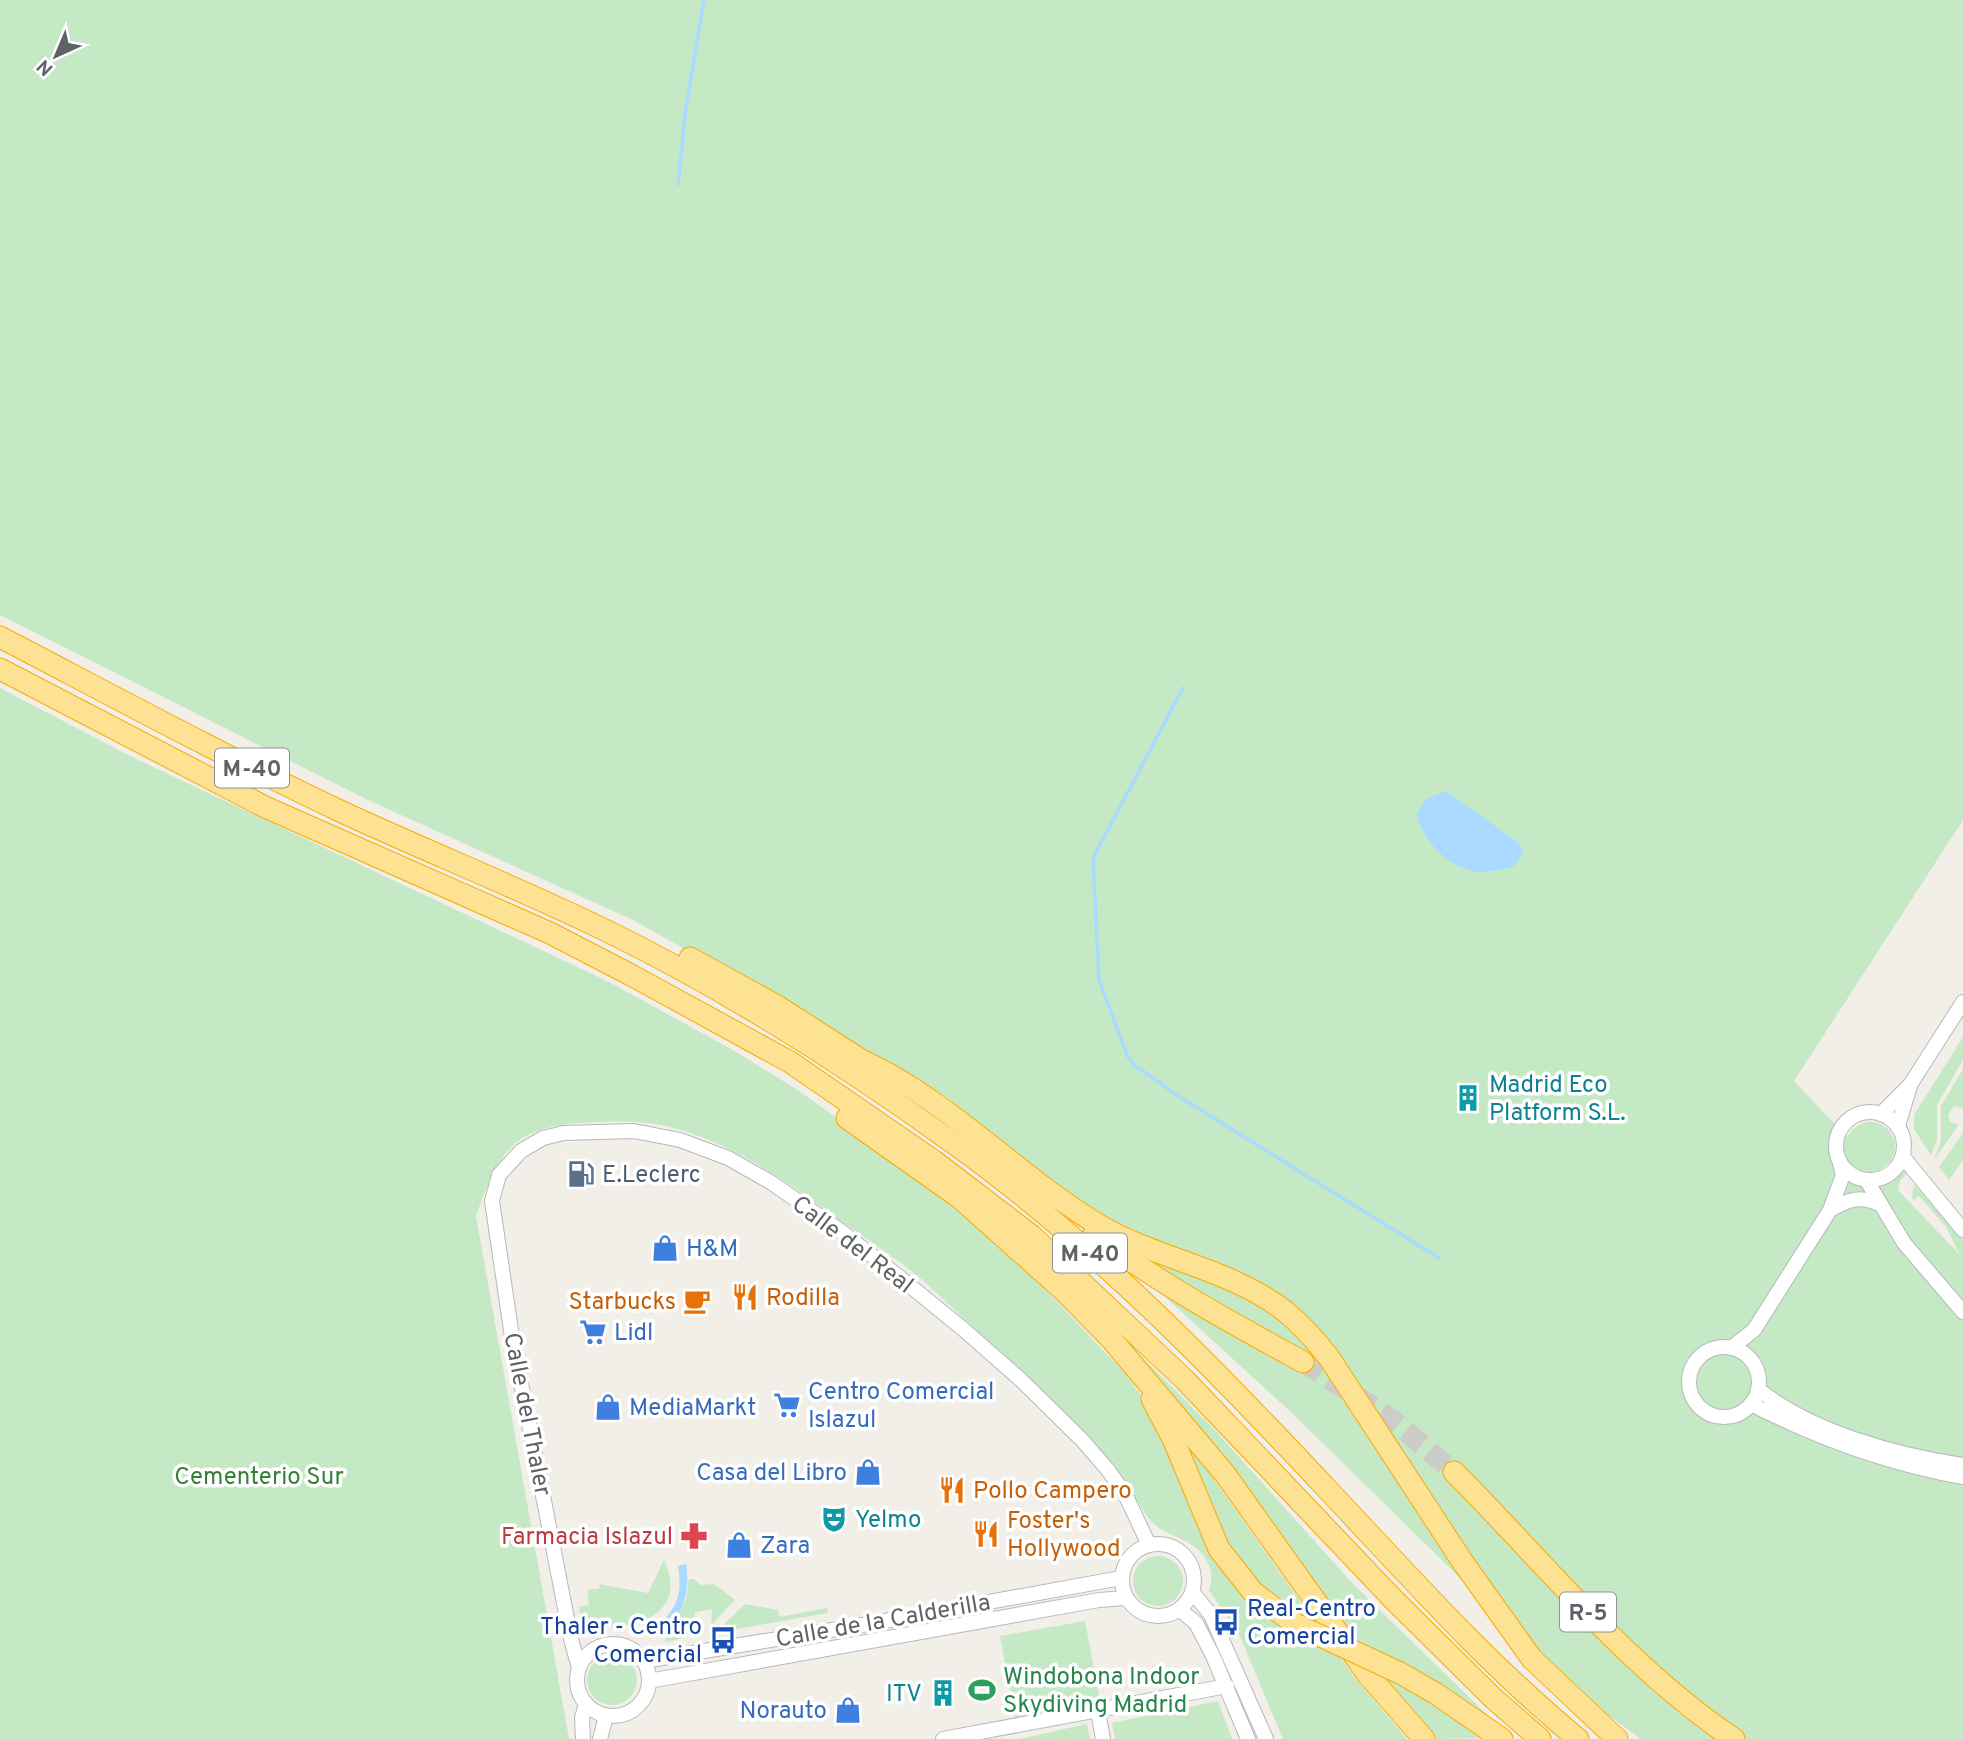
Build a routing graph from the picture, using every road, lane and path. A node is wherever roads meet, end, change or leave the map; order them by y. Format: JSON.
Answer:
{"nodes":[{"id":1,"x":0,"y":637,"type":"edge"},
{"id":2,"x":0,"y":669,"type":"edge"},
{"id":3,"x":510,"y":886,"type":"junction"},
{"id":4,"x":489,"y":908,"type":"junction"},
{"id":5,"x":1963,"y":1002,"type":"edge"},
{"id":6,"x":863,"y":1061,"type":"junction"},
{"id":7,"x":1910,"y":1085,"type":"junction"},
{"id":8,"x":1881,"y":1114,"type":"junction"},
{"id":9,"x":1898,"y":1126,"type":"junction"},
{"id":10,"x":1903,"y":1157,"type":"junction"},
{"id":11,"x":1840,"y":1163,"type":"junction"},
{"id":12,"x":1864,"y":1180,"type":"junction"},
{"id":13,"x":492,"y":1201,"type":"joint"},
{"id":14,"x":1881,"y":1205,"type":"junction"},
{"id":15,"x":1830,"y":1210,"type":"junction"},
{"id":16,"x":1963,"y":1230,"type":"edge"},
{"id":17,"x":1036,"y":1266,"type":"junction"},
{"id":18,"x":1963,"y":1312,"type":"edge"},
{"id":19,"x":1754,"y":1331,"type":"junction"},
{"id":20,"x":1731,"y":1348,"type":"junction"},
{"id":21,"x":1750,"y":1360,"type":"junction"},
{"id":22,"x":1303,"y":1362,"type":"tunnel mouth"},
{"id":23,"x":1758,"y":1389,"type":"junction"},
{"id":24,"x":1751,"y":1404,"type":"junction"},
{"id":25,"x":1963,"y":1465,"type":"edge"},
{"id":26,"x":1454,"y":1472,"type":"tunnel mouth"},
{"id":27,"x":1963,"y":1477,"type":"edge"},
{"id":28,"x":1149,"y":1545,"type":"junction"},
{"id":29,"x":1121,"y":1578,"type":"junction"},
{"id":30,"x":1193,"y":1594,"type":"junction"},
{"id":31,"x":1126,"y":1598,"type":"junction"},
{"id":32,"x":1180,"y":1610,"type":"junction"},
{"id":33,"x":644,"y":1661,"type":"junction"},
{"id":34,"x":579,"y":1668,"type":"junction"},
{"id":35,"x":649,"y":1681,"type":"junction"},
{"id":36,"x":1227,"y":1686,"type":"junction"},
{"id":37,"x":586,"y":1704,"type":"junction"},
{"id":38,"x":1098,"y":1711,"type":"junction"},
{"id":39,"x":606,"y":1716,"type":"junction"},
{"id":40,"x":583,"y":1739,"type":"edge"},
{"id":41,"x":600,"y":1739,"type":"edge"},
{"id":42,"x":943,"y":1739,"type":"edge"},
{"id":43,"x":1103,"y":1739,"type":"edge"},
{"id":44,"x":1248,"y":1739,"type":"edge"},
{"id":45,"x":1266,"y":1739,"type":"edge"},
{"id":46,"x":1424,"y":1739,"type":"edge"},
{"id":47,"x":1502,"y":1739,"type":"edge"},
{"id":48,"x":1540,"y":1739,"type":"edge"},
{"id":49,"x":1578,"y":1739,"type":"edge"},
{"id":50,"x":1617,"y":1739,"type":"edge"},
{"id":51,"x":1734,"y":1739,"type":"edge"}],
"edges":[{"from":1,"to":3,"type":"highway","number":"M-40"},
{"from":2,"to":4,"type":"highway","number":"M-40"},
{"from":3,"to":6,"type":"highway","number":"M-40"},
{"from":3,"to":49,"type":"highway","number":"M-40"},
{"from":4,"to":17,"type":"highway","number":"M-40"},
{"from":4,"to":48,"type":"highway","number":"M-40"},
{"from":5,"to":7,"type":"street"},
{"from":6,"to":22,"type":"highway"},
{"from":6,"to":50,"type":"highway","number":"M-40"},
{"from":7,"to":8,"type":"street"},
{"from":7,"to":9,"type":"street"},
{"from":8,"to":9,"type":"street"},
{"from":8,"to":11,"type":"street"},
{"from":9,"to":10,"type":"street"},
{"from":10,"to":12,"type":"street"},
{"from":10,"to":16,"type":"street"},
{"from":11,"to":12,"type":"street"},
{"from":11,"to":15,"type":"street"},
{"from":12,"to":14,"type":"street"},
{"from":12,"to":15,"type":"street"},
{"from":13,"to":28,"type":"street","name":"Calle del Real"},
{"from":13,"to":34,"type":"street","name":"Calle del Thaler"},
{"from":14,"to":15,"type":"street"},
{"from":14,"to":18,"type":"street"},
{"from":15,"to":19,"type":"street"},
{"from":17,"to":46,"type":"highway"},
{"from":17,"to":47,"type":"highway","bridge":true},
{"from":19,"to":20,"type":"street"},
{"from":19,"to":21,"type":"street"},
{"from":20,"to":21,"type":"street"},
{"from":20,"to":24,"type":"street"},
{"from":21,"to":23,"type":"street"},
{"from":23,"to":24,"type":"street"},
{"from":23,"to":25,"type":"street"},
{"from":24,"to":27,"type":"street"},
{"from":26,"to":51,"type":"highway","number":"R-5"},
{"from":28,"to":29,"type":"street"},
{"from":28,"to":30,"type":"street"},
{"from":29,"to":31,"type":"street"},
{"from":29,"to":33,"type":"street","name":"Calle de la Calderilla"},
{"from":30,"to":32,"type":"street"},
{"from":30,"to":45,"type":"street"},
{"from":31,"to":32,"type":"street"},
{"from":31,"to":35,"type":"street","name":"Calle de la Calderilla"},
{"from":32,"to":36,"type":"street"},
{"from":33,"to":34,"type":"street"},
{"from":33,"to":35,"type":"street"},
{"from":34,"to":37,"type":"street"},
{"from":35,"to":39,"type":"street"},
{"from":36,"to":38,"type":"street"},
{"from":36,"to":44,"type":"street"},
{"from":37,"to":39,"type":"street"},
{"from":37,"to":40,"type":"street"},
{"from":38,"to":42,"type":"street"},
{"from":38,"to":43,"type":"street"},
{"from":39,"to":41,"type":"street"}]}
